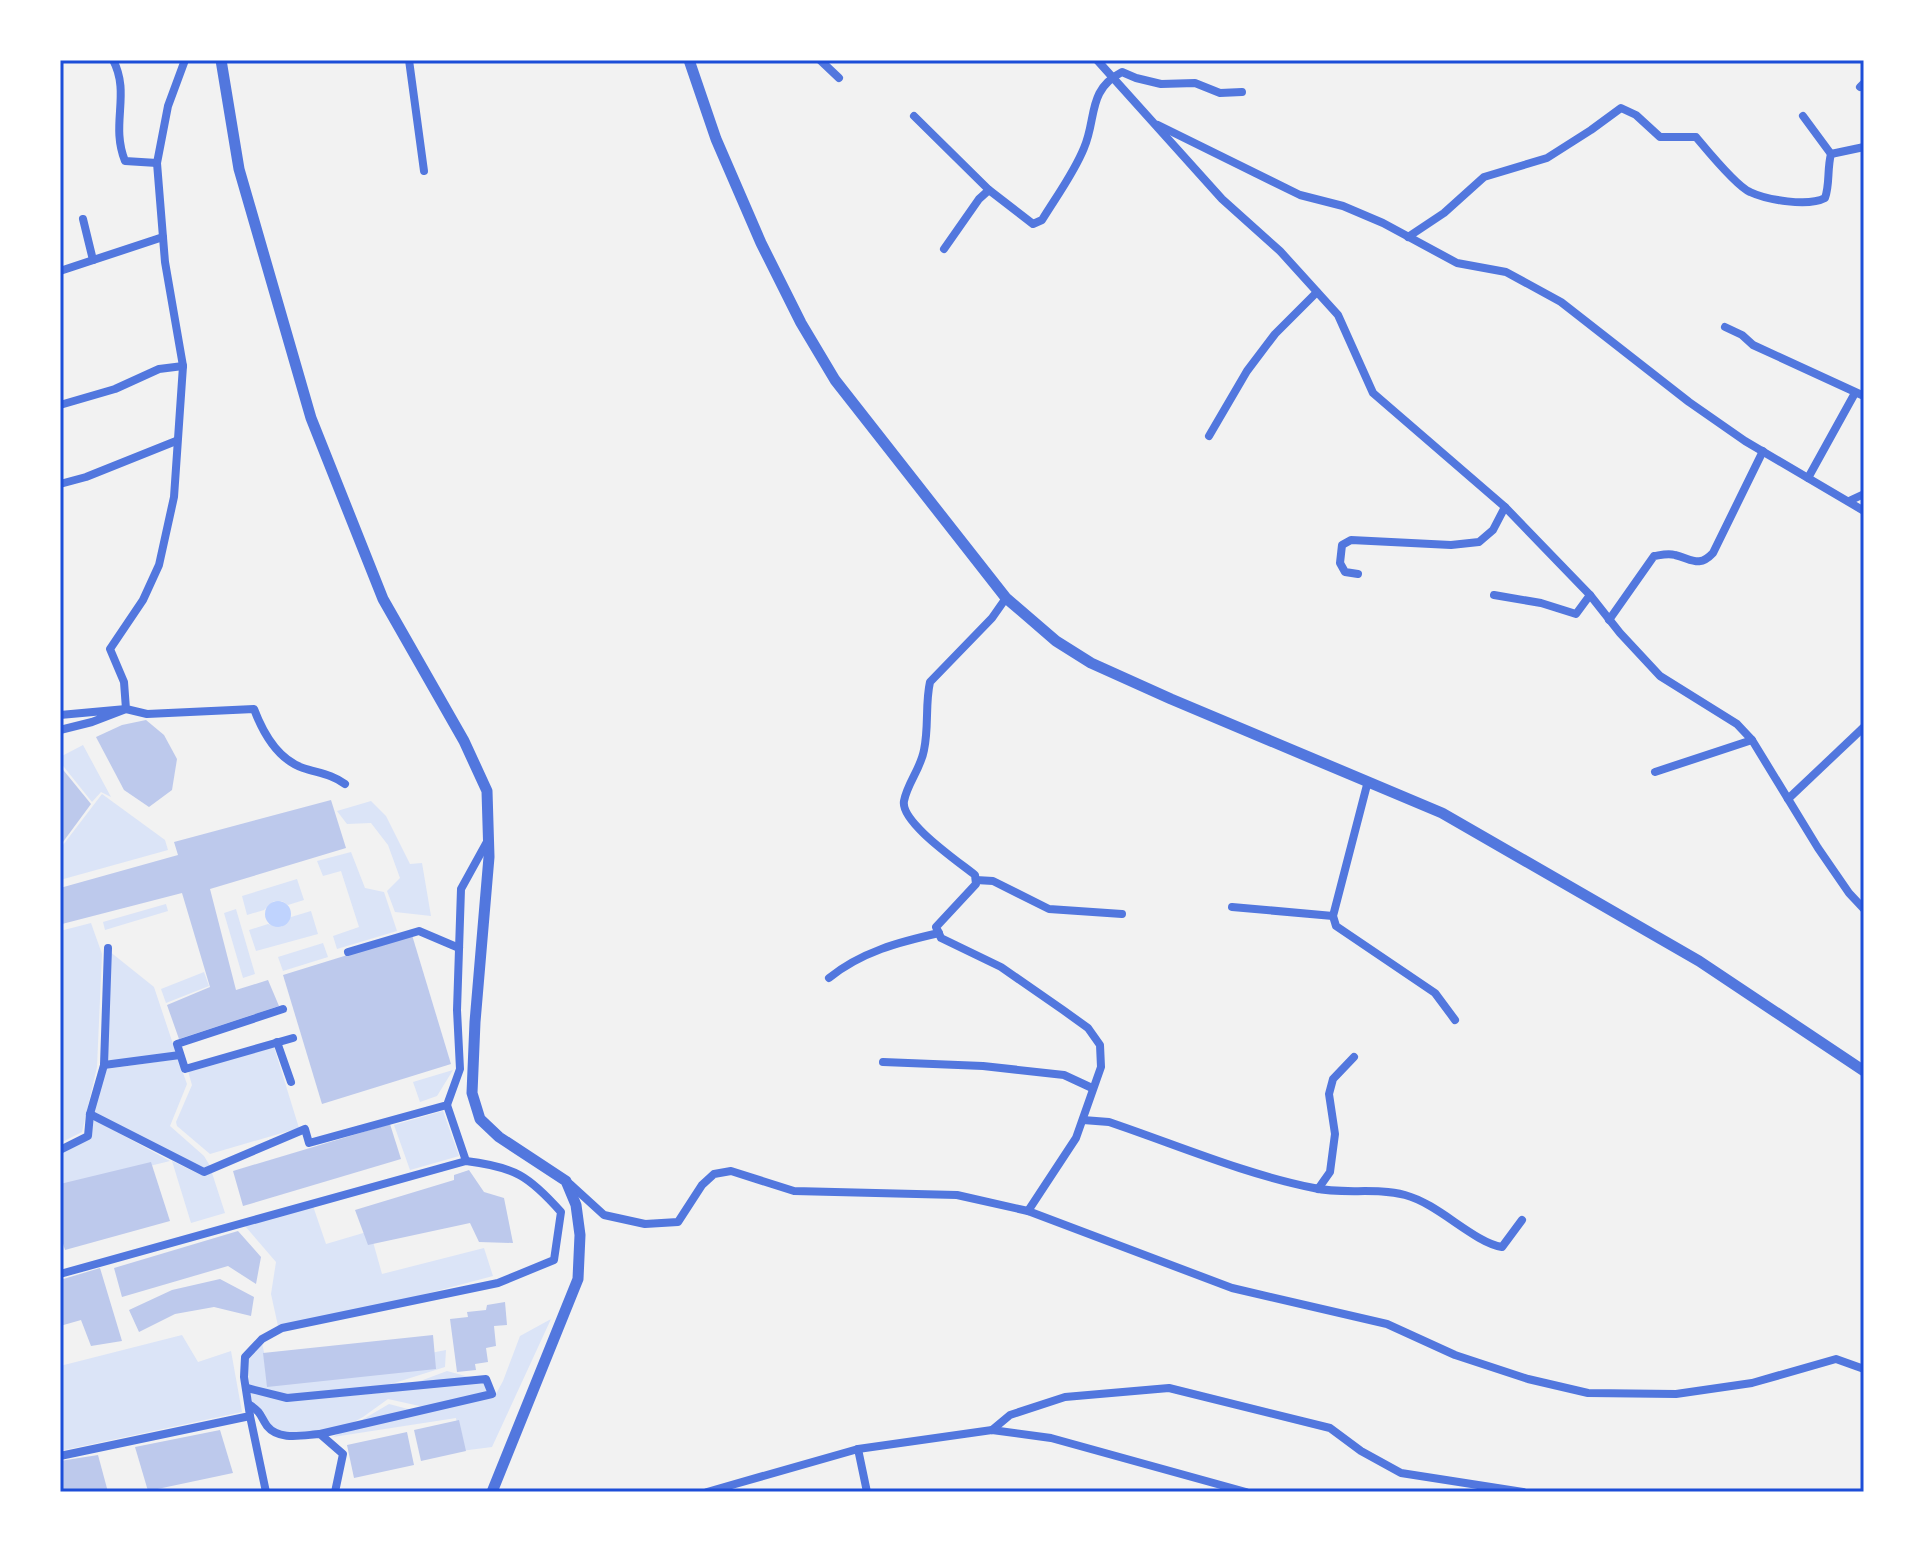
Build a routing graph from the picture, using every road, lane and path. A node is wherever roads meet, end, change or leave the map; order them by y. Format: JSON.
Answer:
{"nodes":[{"id":1,"x":113,"y":60,"type":"edge"},
{"id":2,"x":185,"y":60,"type":"edge"},
{"id":3,"x":221,"y":60,"type":"edge"},
{"id":4,"x":409,"y":60,"type":"edge"},
{"id":5,"x":689,"y":60,"type":"edge"},
{"id":6,"x":820,"y":60,"type":"edge"},
{"id":7,"x":1097,"y":60,"type":"edge"},
{"id":8,"x":1112,"y":77,"type":"junction"},
{"id":9,"x":839,"y":78,"type":"dead end"},
{"id":10,"x":1242,"y":92,"type":"dead end"},
{"id":11,"x":914,"y":116,"type":"dead end"},
{"id":12,"x":1803,"y":116,"type":"dead end"},
{"id":13,"x":1154,"y":122,"type":"junction"},
{"id":14,"x":1864,"y":147,"type":"edge"},
{"id":15,"x":1831,"y":154,"type":"junction"},
{"id":16,"x":157,"y":163,"type":"junction"},
{"id":17,"x":424,"y":171,"type":"dead end"},
{"id":18,"x":989,"y":190,"type":"junction"},
{"id":19,"x":83,"y":219,"type":"dead end"},
{"id":20,"x":163,"y":237,"type":"junction"},
{"id":21,"x":1408,"y":237,"type":"junction"},
{"id":22,"x":944,"y":249,"type":"dead end"},
{"id":23,"x":93,"y":260,"type":"junction"},
{"id":24,"x":60,"y":271,"type":"edge"},
{"id":25,"x":1317,"y":292,"type":"junction"},
{"id":26,"x":1725,"y":327,"type":"dead end"},
{"id":27,"x":183,"y":366,"type":"junction"},
{"id":28,"x":1860,"y":395,"type":"edge"},
{"id":29,"x":60,"y":405,"type":"edge"},
{"id":30,"x":1209,"y":436,"type":"dead end"},
{"id":31,"x":176,"y":441,"type":"junction"},
{"id":32,"x":1763,"y":451,"type":"junction"},
{"id":33,"x":1808,"y":478,"type":"junction"},
{"id":34,"x":60,"y":484,"type":"edge"},
{"id":35,"x":1864,"y":494,"type":"edge"},
{"id":36,"x":1849,"y":501,"type":"junction"},
{"id":37,"x":1505,"y":507,"type":"junction"},
{"id":38,"x":1864,"y":511,"type":"edge"},
{"id":39,"x":1358,"y":574,"type":"dead end"},
{"id":40,"x":1494,"y":595,"type":"dead end"},
{"id":41,"x":1590,"y":595,"type":"junction"},
{"id":42,"x":1006,"y":598,"type":"junction"},
{"id":43,"x":1609,"y":620,"type":"junction"},
{"id":44,"x":126,"y":709,"type":"junction"},
{"id":45,"x":60,"y":715,"type":"edge"},
{"id":46,"x":1864,"y":727,"type":"edge"},
{"id":47,"x":60,"y":730,"type":"edge"},
{"id":48,"x":1752,"y":740,"type":"junction"},
{"id":49,"x":1655,"y":772,"type":"dead end"},
{"id":50,"x":1368,"y":781,"type":"junction"},
{"id":51,"x":345,"y":784,"type":"dead end"},
{"id":52,"x":1788,"y":799,"type":"junction"},
{"id":53,"x":489,"y":839,"type":"junction"},
{"id":54,"x":976,"y":880,"type":"junction"},
{"id":55,"x":1232,"y":907,"type":"dead end"},
{"id":56,"x":1864,"y":909,"type":"edge"},
{"id":57,"x":1122,"y":914,"type":"dead end"},
{"id":58,"x":1333,"y":916,"type":"junction"},
{"id":59,"x":939,"y":933,"type":"junction"},
{"id":60,"x":108,"y":948,"type":"dead end"},
{"id":61,"x":459,"y":948,"type":"junction"},
{"id":62,"x":348,"y":952,"type":"dead end"},
{"id":63,"x":829,"y":978,"type":"dead end"},
{"id":64,"x":283,"y":1009,"type":"dead end"},
{"id":65,"x":1455,"y":1020,"type":"dead end"},
{"id":66,"x":293,"y":1038,"type":"dead end"},
{"id":67,"x":277,"y":1042,"type":"junction"},
{"id":68,"x":180,"y":1055,"type":"junction"},
{"id":69,"x":1354,"y":1057,"type":"dead end"},
{"id":70,"x":883,"y":1062,"type":"dead end"},
{"id":71,"x":104,"y":1065,"type":"junction"},
{"id":72,"x":1864,"y":1071,"type":"edge"},
{"id":73,"x":291,"y":1082,"type":"dead end"},
{"id":74,"x":1092,"y":1088,"type":"junction"},
{"id":75,"x":447,"y":1105,"type":"junction"},
{"id":76,"x":90,"y":1114,"type":"junction"},
{"id":77,"x":1083,"y":1120,"type":"junction"},
{"id":78,"x":60,"y":1150,"type":"edge"},
{"id":79,"x":466,"y":1161,"type":"junction"},
{"id":80,"x":566,"y":1181,"type":"junction"},
{"id":81,"x":1318,"y":1189,"type":"junction"},
{"id":82,"x":1028,"y":1211,"type":"junction"},
{"id":83,"x":1522,"y":1220,"type":"dead end"},
{"id":84,"x":60,"y":1274,"type":"edge"},
{"id":85,"x":1864,"y":1369,"type":"edge"},
{"id":86,"x":247,"y":1388,"type":"junction"},
{"id":87,"x":250,"y":1405,"type":"junction"},
{"id":88,"x":250,"y":1416,"type":"junction"},
{"id":89,"x":992,"y":1430,"type":"junction"},
{"id":90,"x":320,"y":1434,"type":"junction"},
{"id":91,"x":858,"y":1449,"type":"junction"},
{"id":92,"x":60,"y":1456,"type":"edge"},
{"id":93,"x":266,"y":1492,"type":"edge"},
{"id":94,"x":335,"y":1492,"type":"edge"},
{"id":95,"x":492,"y":1492,"type":"edge"},
{"id":96,"x":707,"y":1492,"type":"edge"},
{"id":97,"x":867,"y":1492,"type":"edge"},
{"id":98,"x":1246,"y":1492,"type":"edge"},
{"id":99,"x":1523,"y":1492,"type":"edge"}],
"edges":[{"from":1,"to":16,"type":"street"},
{"from":2,"to":16,"type":"street"},
{"from":3,"to":53,"type":"street"},
{"from":4,"to":17,"type":"street"},
{"from":5,"to":42,"type":"street"},
{"from":6,"to":9,"type":"street"},
{"from":7,"to":8,"type":"street"},
{"from":8,"to":10,"type":"street"},
{"from":8,"to":13,"type":"street"},
{"from":8,"to":18,"type":"street"},
{"from":11,"to":18,"type":"street"},
{"from":12,"to":15,"type":"street"},
{"from":13,"to":21,"type":"street"},
{"from":13,"to":25,"type":"street"},
{"from":14,"to":15,"type":"street"},
{"from":15,"to":21,"type":"street"},
{"from":16,"to":20,"type":"street"},
{"from":18,"to":22,"type":"street"},
{"from":19,"to":23,"type":"street"},
{"from":20,"to":23,"type":"street"},
{"from":20,"to":27,"type":"street"},
{"from":21,"to":32,"type":"street"},
{"from":23,"to":24,"type":"street"},
{"from":25,"to":30,"type":"street"},
{"from":25,"to":37,"type":"street"},
{"from":26,"to":28,"type":"street"},
{"from":27,"to":29,"type":"street"},
{"from":27,"to":31,"type":"street"},
{"from":28,"to":33,"type":"street"},
{"from":31,"to":34,"type":"street"},
{"from":31,"to":44,"type":"street"},
{"from":32,"to":33,"type":"street"},
{"from":32,"to":43,"type":"street"},
{"from":33,"to":36,"type":"street"},
{"from":35,"to":36,"type":"street"},
{"from":36,"to":38,"type":"street"},
{"from":37,"to":39,"type":"street"},
{"from":37,"to":41,"type":"street"},
{"from":40,"to":41,"type":"street"},
{"from":41,"to":43,"type":"street"},
{"from":42,"to":50,"type":"street"},
{"from":42,"to":54,"type":"street"},
{"from":43,"to":48,"type":"street"},
{"from":44,"to":45,"type":"street"},
{"from":44,"to":47,"type":"street"},
{"from":44,"to":51,"type":"street"},
{"from":46,"to":52,"type":"street"},
{"from":48,"to":49,"type":"street"},
{"from":48,"to":52,"type":"street"},
{"from":50,"to":58,"type":"street"},
{"from":50,"to":72,"type":"street"},
{"from":52,"to":56,"type":"street"},
{"from":53,"to":61,"type":"street"},
{"from":53,"to":80,"type":"street"},
{"from":54,"to":57,"type":"street"},
{"from":54,"to":59,"type":"street"},
{"from":55,"to":58,"type":"street"},
{"from":58,"to":65,"type":"street"},
{"from":59,"to":63,"type":"street"},
{"from":59,"to":74,"type":"street"},
{"from":60,"to":71,"type":"street"},
{"from":61,"to":62,"type":"street"},
{"from":61,"to":75,"type":"street"},
{"from":64,"to":68,"type":"street"},
{"from":66,"to":67,"type":"street"},
{"from":67,"to":68,"type":"street"},
{"from":67,"to":73,"type":"street"},
{"from":68,"to":71,"type":"street"},
{"from":69,"to":81,"type":"street"},
{"from":70,"to":74,"type":"street"},
{"from":71,"to":76,"type":"street"},
{"from":74,"to":77,"type":"street"},
{"from":75,"to":76,"type":"street"},
{"from":75,"to":79,"type":"street"},
{"from":76,"to":78,"type":"street"},
{"from":77,"to":81,"type":"street"},
{"from":77,"to":82,"type":"street"},
{"from":79,"to":84,"type":"street"},
{"from":79,"to":86,"type":"street"},
{"from":80,"to":82,"type":"street"},
{"from":80,"to":95,"type":"street"},
{"from":81,"to":83,"type":"street"},
{"from":82,"to":85,"type":"street"},
{"from":86,"to":87,"type":"street"},
{"from":86,"to":90,"type":"street"},
{"from":87,"to":88,"type":"street"},
{"from":87,"to":90,"type":"street"},
{"from":88,"to":92,"type":"street"},
{"from":88,"to":93,"type":"street"},
{"from":89,"to":91,"type":"street"},
{"from":89,"to":98,"type":"street"},
{"from":89,"to":99,"type":"street"},
{"from":90,"to":94,"type":"street"},
{"from":91,"to":96,"type":"street"},
{"from":91,"to":97,"type":"street"}]}
